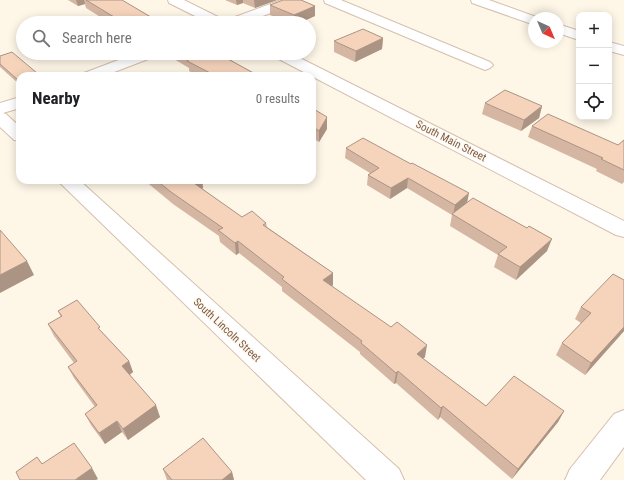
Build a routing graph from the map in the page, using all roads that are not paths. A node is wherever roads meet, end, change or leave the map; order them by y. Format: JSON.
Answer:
{"nodes":[{"id":1,"x":174,"y":0,"type":"edge"},
{"id":2,"x":293,"y":0,"type":"edge"},
{"id":3,"x":330,"y":0,"type":"edge"},
{"id":4,"x":477,"y":0,"type":"edge"},
{"id":5,"x":205,"y":16,"type":"edge"},
{"id":6,"x":251,"y":16,"type":"edge"},
{"id":7,"x":528,"y":18,"type":"edge"},
{"id":8,"x":564,"y":30,"type":"edge"},
{"id":9,"x":576,"y":35,"type":"edge"},
{"id":10,"x":612,"y":47,"type":"edge"},
{"id":11,"x":624,"y":51,"type":"edge"},
{"id":12,"x":132,"y":60,"type":"edge"},
{"id":13,"x":292,"y":60,"type":"edge"},
{"id":14,"x":485,"y":65,"type":"dead end"},
{"id":15,"x":101,"y":72,"type":"edge"},
{"id":16,"x":315,"y":72,"type":"edge"},
{"id":17,"x":316,"y":72,"type":"edge"},
{"id":18,"x":16,"y":103,"type":"edge"},
{"id":19,"x":0,"y":109,"type":"edge"},
{"id":20,"x":0,"y":118,"type":"edge"},
{"id":21,"x":16,"y":132,"type":"edge"},
{"id":22,"x":71,"y":184,"type":"edge"},
{"id":23,"x":624,"y":230,"type":"edge"},
{"id":24,"x":624,"y":424,"type":"edge"},
{"id":25,"x":388,"y":480,"type":"edge"},
{"id":26,"x":581,"y":480,"type":"edge"}],
"edges":[{"from":1,"to":5,"type":"street"},
{"from":2,"to":6,"type":"street"},
{"from":3,"to":14,"type":"street"},
{"from":4,"to":7,"type":"street"},
{"from":8,"to":9,"type":"street"},
{"from":10,"to":11,"type":"street"},
{"from":12,"to":15,"type":"street"},
{"from":13,"to":16,"type":"street","name":"South Main Street"},
{"from":17,"to":23,"type":"street","name":"South Main Street"},
{"from":18,"to":19,"type":"street"},
{"from":20,"to":21,"type":"street"},
{"from":22,"to":25,"type":"street","name":"South Lincoln Street"},
{"from":24,"to":26,"type":"street"}]}
